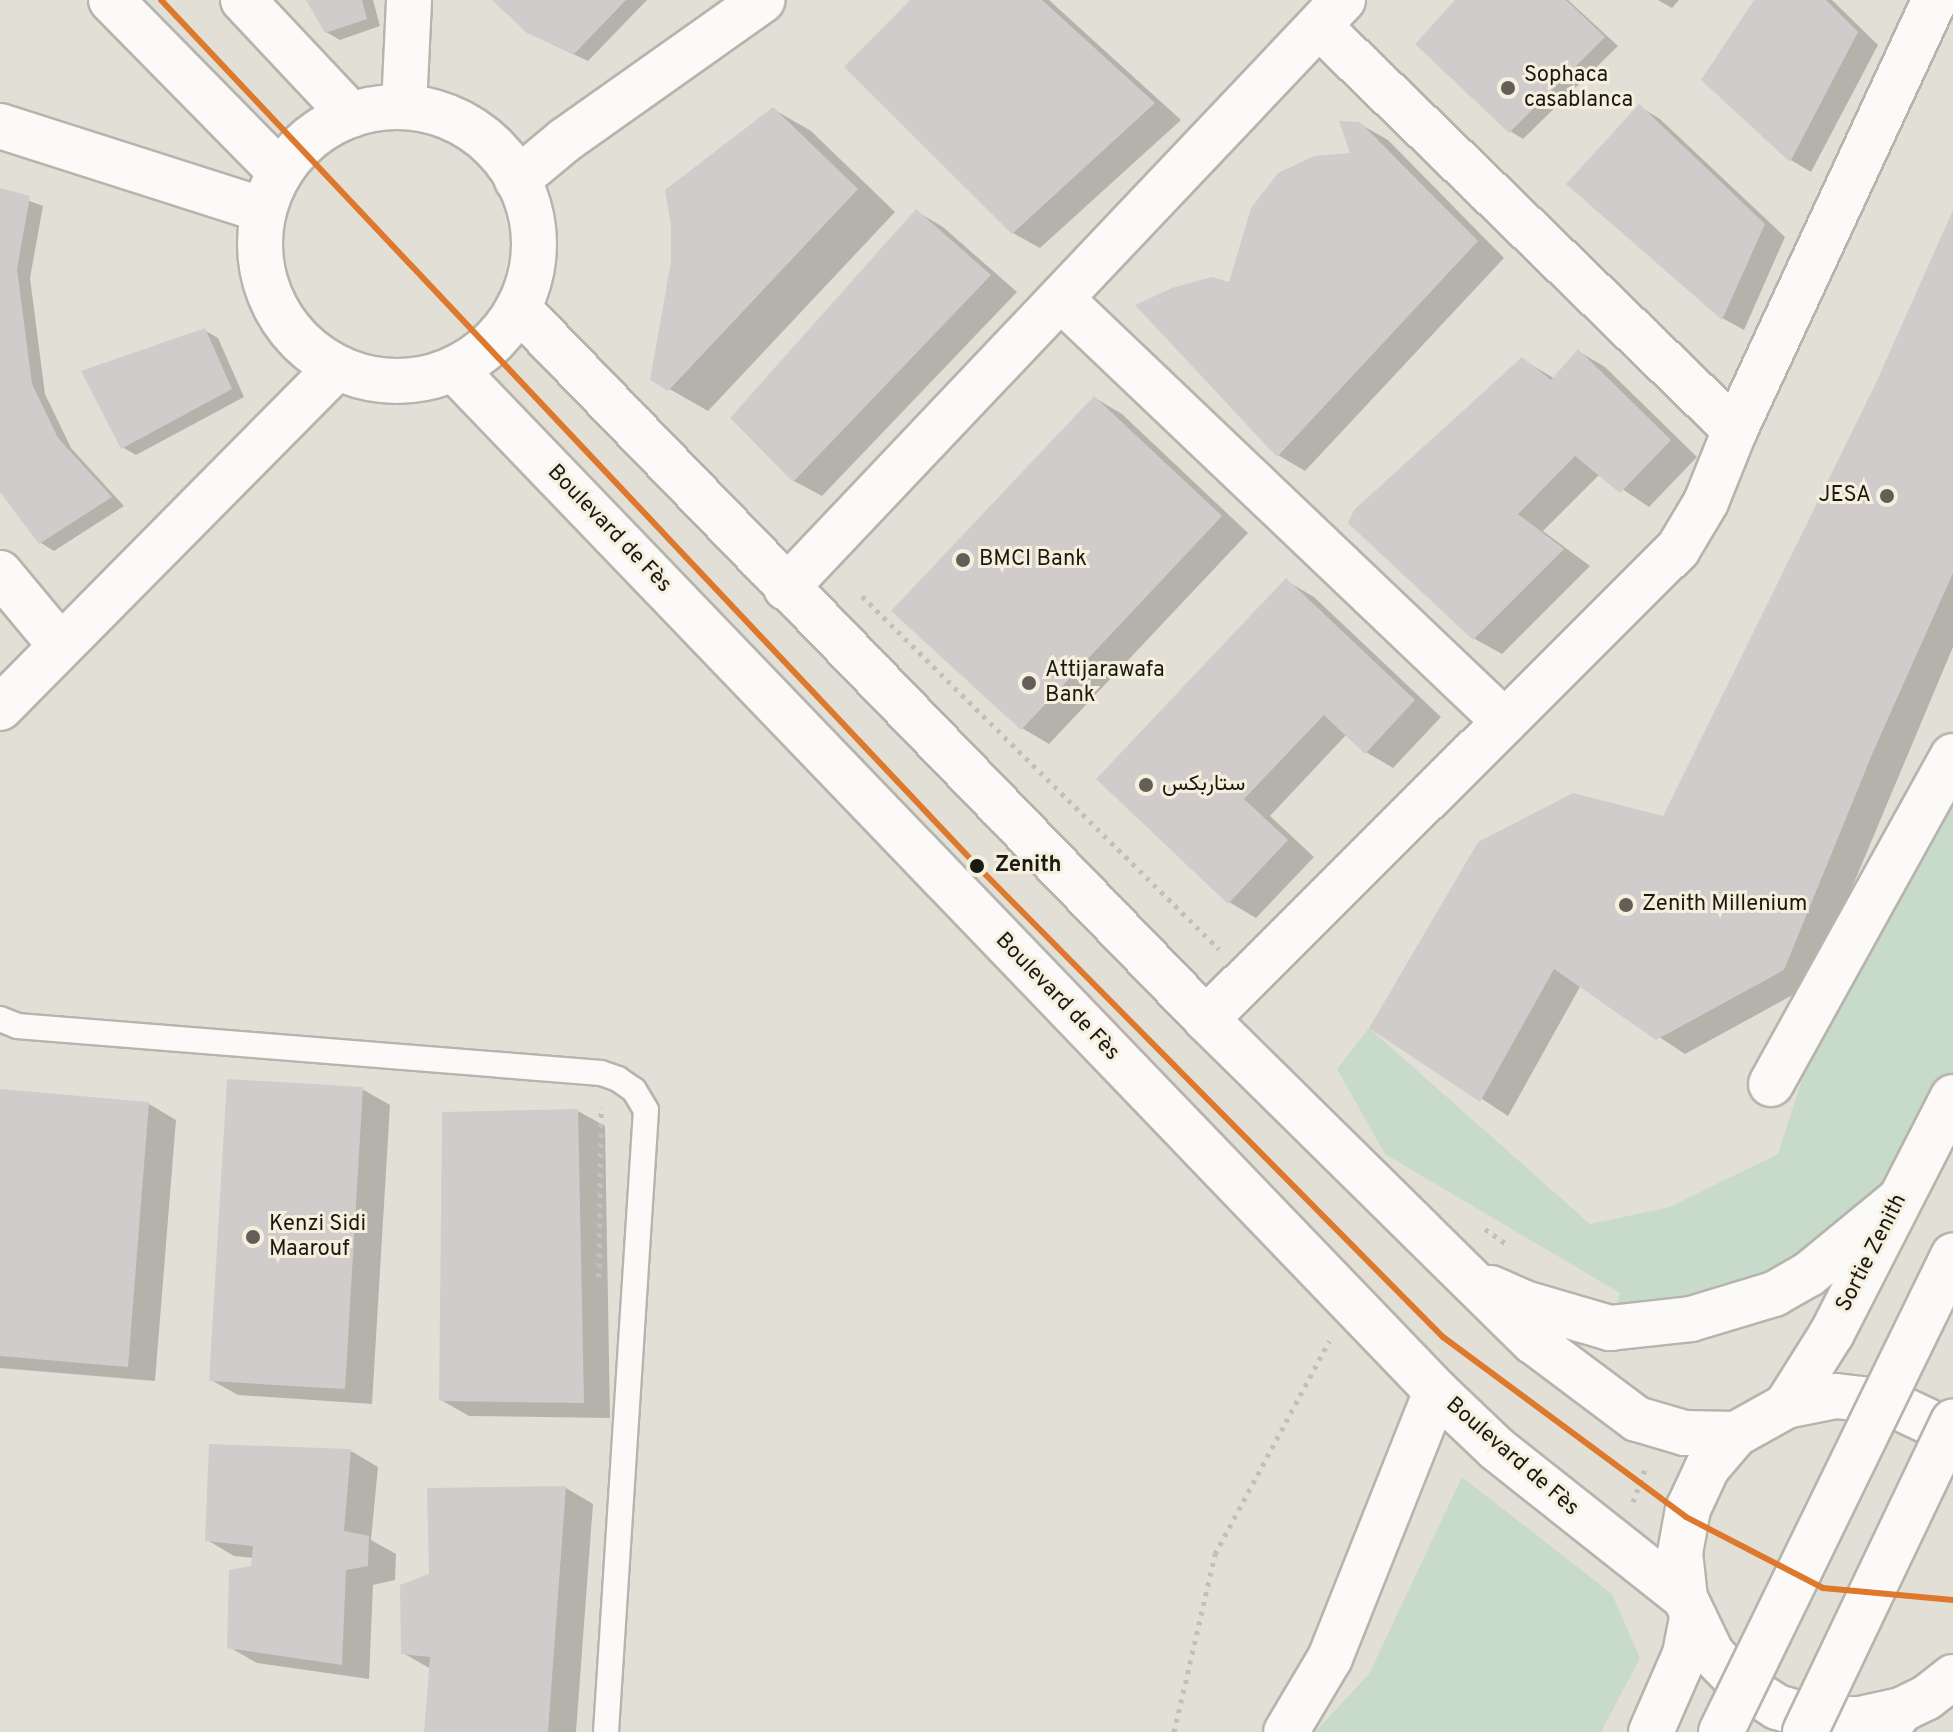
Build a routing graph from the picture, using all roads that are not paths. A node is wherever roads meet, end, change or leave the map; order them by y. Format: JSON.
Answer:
{"nodes":[{"id":1,"x":111,"y":0,"type":"edge"},
{"id":2,"x":243,"y":0,"type":"edge"},
{"id":3,"x":409,"y":0,"type":"edge"},
{"id":4,"x":763,"y":0,"type":"edge"},
{"id":5,"x":1935,"y":0,"type":"edge"},
{"id":6,"x":1331,"y":13,"type":"edge"},
{"id":7,"x":404,"y":107,"type":"junction"},
{"id":8,"x":351,"y":115,"type":"junction"},
{"id":9,"x":0,"y":126,"type":"edge"},
{"id":10,"x":517,"y":180,"type":"junction"},
{"id":11,"x":272,"y":191,"type":"junction"},
{"id":12,"x":1061,"y":299,"type":"junction"},
{"id":13,"x":518,"y":308,"type":"junction"},
{"id":14,"x":337,"y":367,"type":"junction"},
{"id":15,"x":454,"y":369,"type":"junction"},
{"id":16,"x":1735,"y":430,"type":"junction"},
{"id":17,"x":0,"y":573,"type":"edge"},
{"id":18,"x":786,"y":588,"type":"junction"},
{"id":19,"x":60,"y":645,"type":"junction"},
{"id":20,"x":0,"y":708,"type":"edge"},
{"id":21,"x":1505,"y":722,"type":"junction"},
{"id":22,"x":1953,"y":756,"type":"edge"},
{"id":23,"x":0,"y":1019,"type":"edge"},
{"id":24,"x":1206,"y":1019,"type":"junction"},
{"id":25,"x":1771,"y":1084,"type":"dead end"},
{"id":26,"x":1953,"y":1097,"type":"edge"},
{"id":27,"x":1898,"y":1201,"type":"junction"},
{"id":28,"x":1953,"y":1256,"type":"edge"},
{"id":29,"x":1467,"y":1276,"type":"junction"},
{"id":30,"x":1436,"y":1391,"type":"junction"},
{"id":31,"x":1786,"y":1406,"type":"junction"},
{"id":32,"x":1953,"y":1422,"type":"edge"},
{"id":33,"x":1736,"y":1434,"type":"junction"},
{"id":34,"x":1953,"y":1442,"type":"edge"},
{"id":35,"x":1688,"y":1608,"type":"junction"},
{"id":36,"x":1952,"y":1680,"type":"edge"},
{"id":37,"x":1892,"y":1721,"type":"edge"},
{"id":38,"x":606,"y":1732,"type":"edge"},
{"id":39,"x":1286,"y":1732,"type":"edge"},
{"id":40,"x":1651,"y":1732,"type":"edge"},
{"id":41,"x":1721,"y":1732,"type":"edge"},
{"id":42,"x":1805,"y":1732,"type":"edge"}],
"edges":[{"from":1,"to":11,"type":"main road"},
{"from":2,"to":8,"type":"main road"},
{"from":3,"to":7,"type":"main road"},
{"from":4,"to":10,"type":"main road"},
{"from":5,"to":16,"type":"main road"},
{"from":6,"to":12,"type":"main road"},
{"from":6,"to":16,"type":"main road"},
{"from":7,"to":8,"type":"main road"},
{"from":7,"to":10,"type":"main road"},
{"from":8,"to":11,"type":"main road"},
{"from":9,"to":11,"type":"main road"},
{"from":10,"to":13,"type":"main road"},
{"from":11,"to":14,"type":"main road"},
{"from":12,"to":18,"type":"main road"},
{"from":12,"to":21,"type":"main road"},
{"from":13,"to":15,"type":"main road"},
{"from":13,"to":18,"type":"main road"},
{"from":14,"to":15,"type":"main road"},
{"from":14,"to":19,"type":"main road"},
{"from":15,"to":30,"type":"main road","name":"Boulevard de Fès"},
{"from":16,"to":21,"type":"main road"},
{"from":17,"to":19,"type":"main road"},
{"from":18,"to":24,"type":"main road"},
{"from":19,"to":20,"type":"main road"},
{"from":21,"to":24,"type":"main road"},
{"from":22,"to":25,"type":"main road"},
{"from":23,"to":38,"type":"lane"},
{"from":24,"to":29,"type":"main road"},
{"from":26,"to":27,"type":"main road","name":"Sortie Zenith"},
{"from":27,"to":29,"type":"main road"},
{"from":27,"to":31,"type":"main road","name":"Sortie Zenith"},
{"from":28,"to":41,"type":"main road","bridge":true},
{"from":29,"to":33,"type":"main road"},
{"from":30,"to":35,"type":"main road","name":"Boulevard de Fès"},
{"from":30,"to":39,"type":"main road"},
{"from":31,"to":33,"type":"main road"},
{"from":31,"to":34,"type":"main road"},
{"from":32,"to":42,"type":"main road","bridge":true},
{"from":33,"to":35,"type":"main road"},
{"from":35,"to":37,"type":"main road"},
{"from":35,"to":40,"type":"main road"},
{"from":36,"to":37,"type":"main road"}]}
